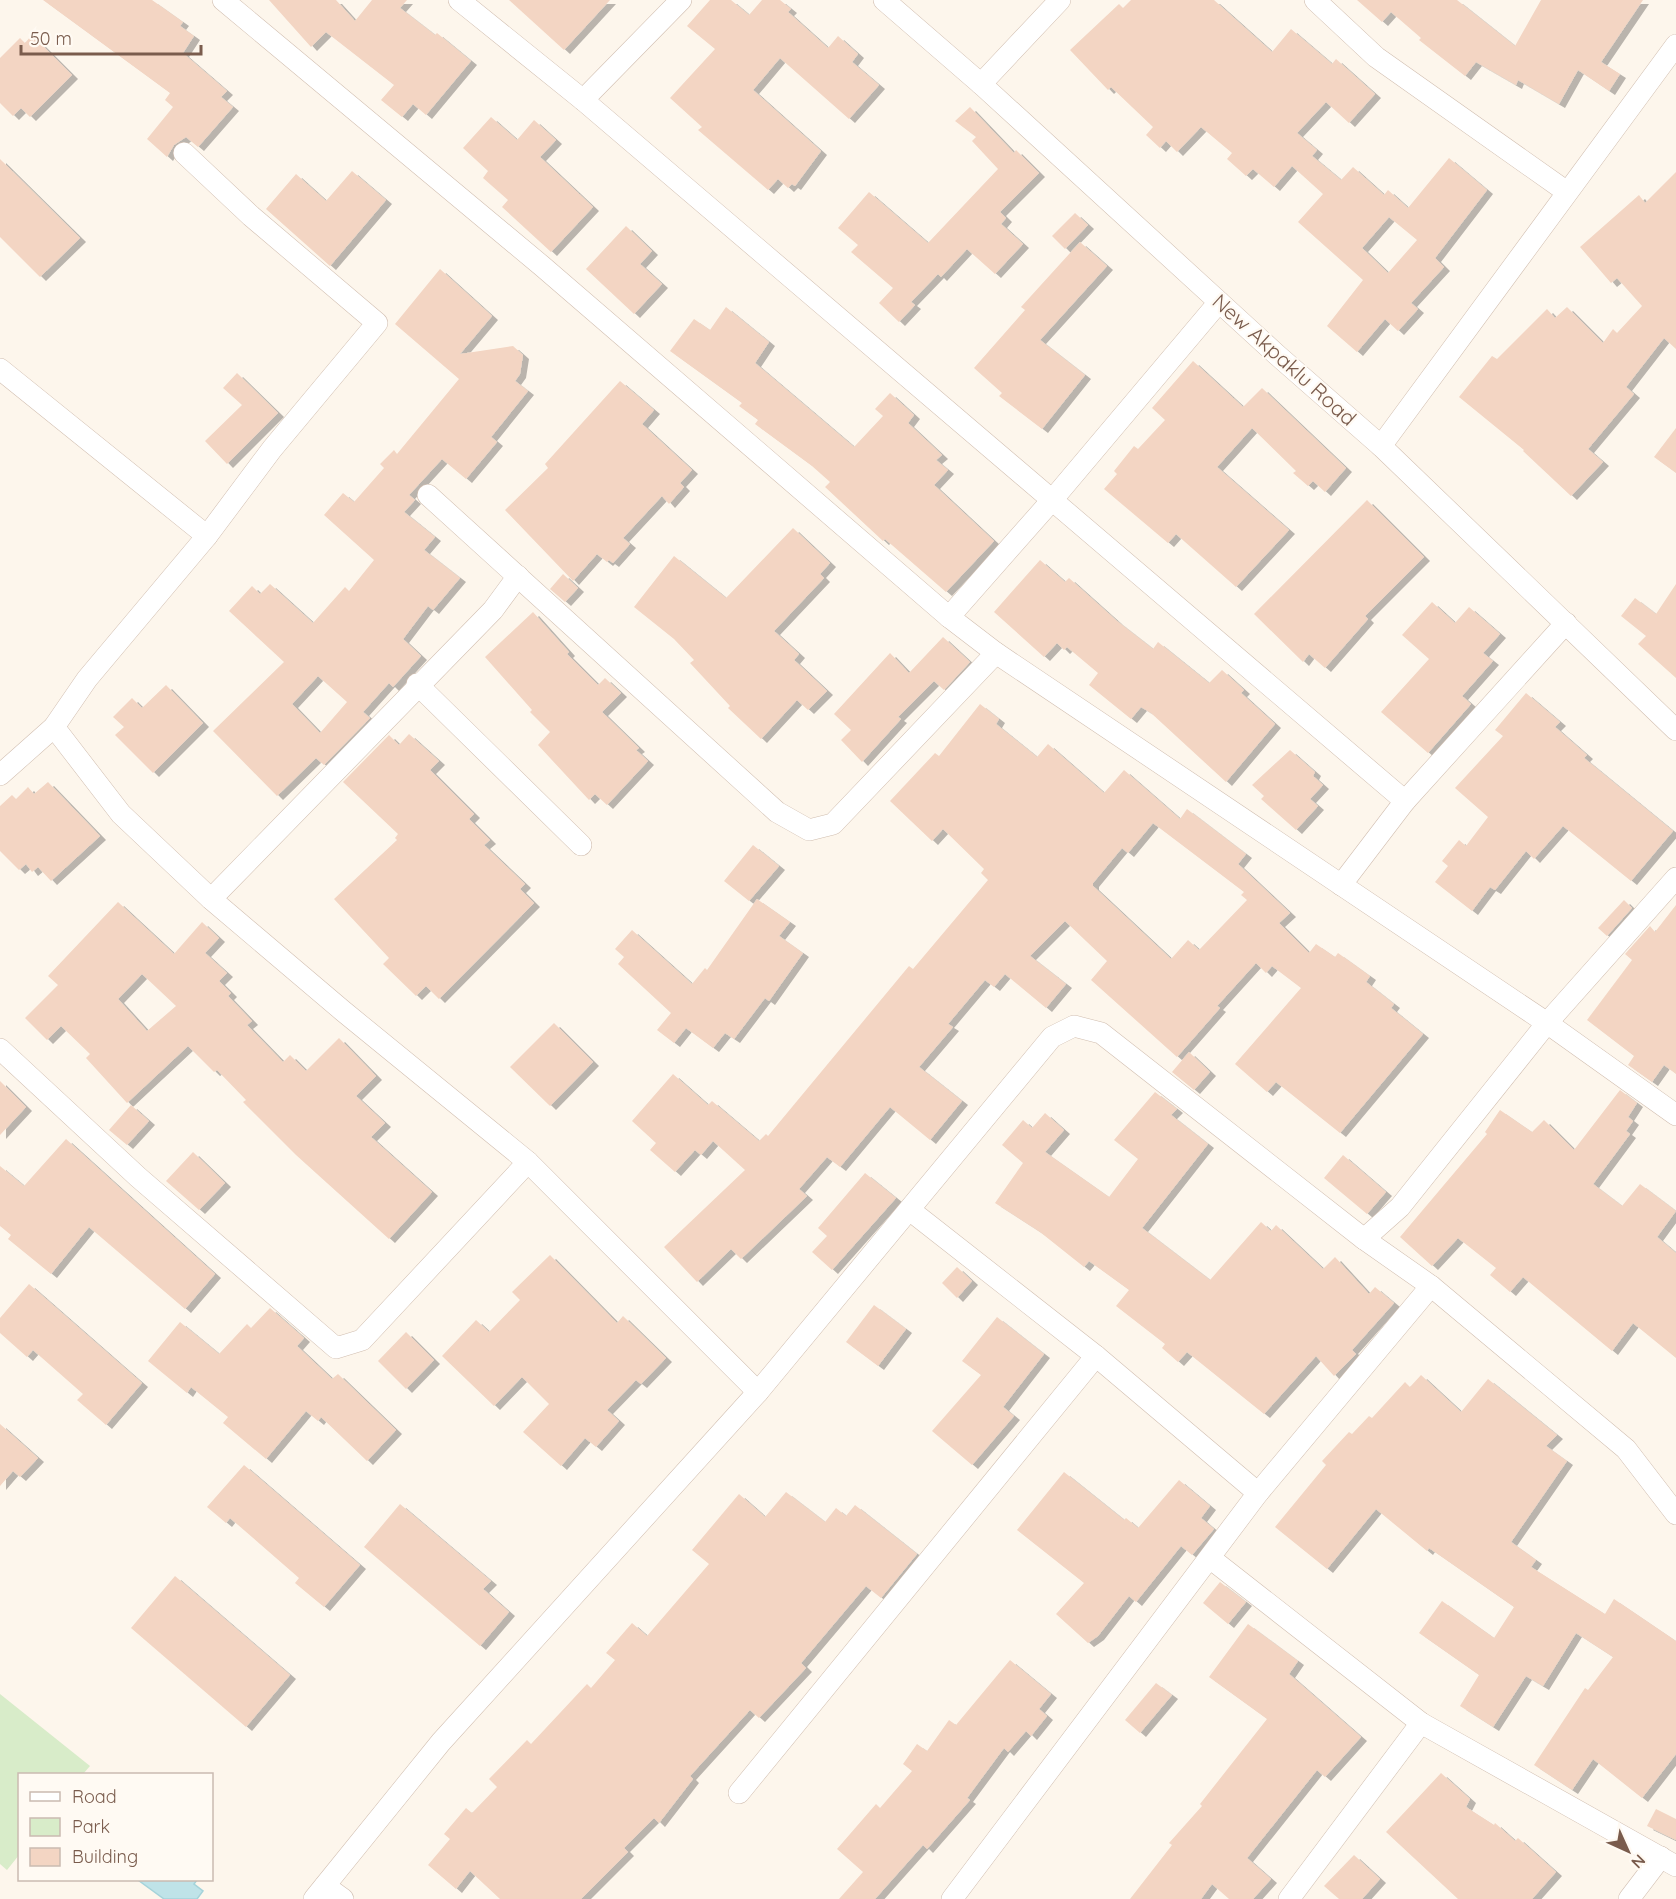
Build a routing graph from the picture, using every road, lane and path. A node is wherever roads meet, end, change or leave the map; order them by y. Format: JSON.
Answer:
{"nodes":[{"id":1,"x":223,"y":0,"type":"edge"},
{"id":2,"x":459,"y":0,"type":"edge"},
{"id":3,"x":681,"y":0,"type":"edge"},
{"id":4,"x":884,"y":0,"type":"edge"},
{"id":5,"x":1060,"y":0,"type":"edge"},
{"id":6,"x":1315,"y":0,"type":"edge"},
{"id":7,"x":1676,"y":45,"type":"edge"},
{"id":8,"x":981,"y":84,"type":"junction"},
{"id":9,"x":583,"y":100,"type":"junction"},
{"id":10,"x":184,"y":153,"type":"dead end"},
{"id":11,"x":1567,"y":192,"type":"junction"},
{"id":12,"x":1219,"y":302,"type":"junction"},
{"id":13,"x":0,"y":369,"type":"edge"},
{"id":14,"x":1381,"y":446,"type":"junction"},
{"id":15,"x":429,"y":495,"type":"dead end"},
{"id":16,"x":1053,"y":500,"type":"junction"},
{"id":17,"x":207,"y":536,"type":"junction"},
{"id":18,"x":518,"y":576,"type":"junction"},
{"id":19,"x":949,"y":617,"type":"junction"},
{"id":20,"x":1566,"y":623,"type":"junction"},
{"id":21,"x":996,"y":653,"type":"junction"},
{"id":22,"x":417,"y":684,"type":"junction"},
{"id":23,"x":54,"y":727,"type":"junction"},
{"id":24,"x":1675,"y":727,"type":"edge"},
{"id":25,"x":0,"y":775,"type":"edge"},
{"id":26,"x":1405,"y":801,"type":"junction"},
{"id":27,"x":581,"y":845,"type":"dead end"},
{"id":28,"x":1676,"y":878,"type":"edge"},
{"id":29,"x":1341,"y":885,"type":"junction"},
{"id":30,"x":211,"y":898,"type":"junction"},
{"id":31,"x":1546,"y":1023,"type":"junction"},
{"id":32,"x":0,"y":1049,"type":"edge"},
{"id":33,"x":1676,"y":1115,"type":"edge"},
{"id":34,"x":528,"y":1162,"type":"junction"},
{"id":35,"x":911,"y":1211,"type":"junction"},
{"id":36,"x":1365,"y":1239,"type":"junction"},
{"id":37,"x":1431,"y":1287,"type":"junction"},
{"id":38,"x":1096,"y":1356,"type":"junction"},
{"id":39,"x":758,"y":1392,"type":"junction"},
{"id":40,"x":1258,"y":1493,"type":"junction"},
{"id":41,"x":1676,"y":1514,"type":"edge"},
{"id":42,"x":1210,"y":1558,"type":"junction"},
{"id":43,"x":1421,"y":1723,"type":"junction"},
{"id":44,"x":739,"y":1793,"type":"dead end"},
{"id":45,"x":1669,"y":1862,"type":"edge"},
{"id":46,"x":320,"y":1892,"type":"edge"},
{"id":47,"x":343,"y":1899,"type":"edge"},
{"id":48,"x":952,"y":1899,"type":"edge"},
{"id":49,"x":1288,"y":1899,"type":"edge"},
{"id":50,"x":1629,"y":1899,"type":"edge"}],
"edges":[{"from":1,"to":19,"type":"street"},
{"from":2,"to":9,"type":"street"},
{"from":3,"to":9,"type":"street"},
{"from":4,"to":8,"type":"street","name":"New Akpaklu Road"},
{"from":5,"to":8,"type":"street"},
{"from":6,"to":11,"type":"street"},
{"from":7,"to":11,"type":"street"},
{"from":8,"to":12,"type":"street","name":"New Akpaklu Road"},
{"from":9,"to":16,"type":"street"},
{"from":10,"to":17,"type":"street"},
{"from":11,"to":14,"type":"street"},
{"from":12,"to":14,"type":"street","name":"New Akpaklu Road"},
{"from":12,"to":16,"type":"street"},
{"from":13,"to":17,"type":"street"},
{"from":14,"to":20,"type":"street","name":"New Akpaklu Road"},
{"from":15,"to":18,"type":"street"},
{"from":16,"to":19,"type":"street"},
{"from":16,"to":26,"type":"street"},
{"from":17,"to":23,"type":"street"},
{"from":18,"to":21,"type":"street"},
{"from":18,"to":22,"type":"street"},
{"from":19,"to":21,"type":"street"},
{"from":20,"to":24,"type":"street","name":"New Akpaklu Road"},
{"from":20,"to":26,"type":"street"},
{"from":21,"to":29,"type":"street"},
{"from":22,"to":27,"type":"street"},
{"from":22,"to":30,"type":"street"},
{"from":23,"to":25,"type":"street"},
{"from":23,"to":30,"type":"street"},
{"from":26,"to":29,"type":"street"},
{"from":28,"to":31,"type":"street"},
{"from":29,"to":31,"type":"street"},
{"from":30,"to":34,"type":"street"},
{"from":31,"to":33,"type":"street"},
{"from":31,"to":36,"type":"street"},
{"from":32,"to":34,"type":"street"},
{"from":34,"to":39,"type":"street"},
{"from":35,"to":36,"type":"street"},
{"from":35,"to":38,"type":"street"},
{"from":35,"to":39,"type":"street"},
{"from":36,"to":37,"type":"street"},
{"from":37,"to":40,"type":"street"},
{"from":37,"to":41,"type":"street"},
{"from":38,"to":40,"type":"street"},
{"from":38,"to":44,"type":"street"},
{"from":39,"to":46,"type":"street"},
{"from":40,"to":42,"type":"street"},
{"from":42,"to":43,"type":"street"},
{"from":42,"to":48,"type":"street"},
{"from":43,"to":45,"type":"street"},
{"from":43,"to":49,"type":"street"},
{"from":45,"to":50,"type":"street"},
{"from":46,"to":47,"type":"street"}]}
